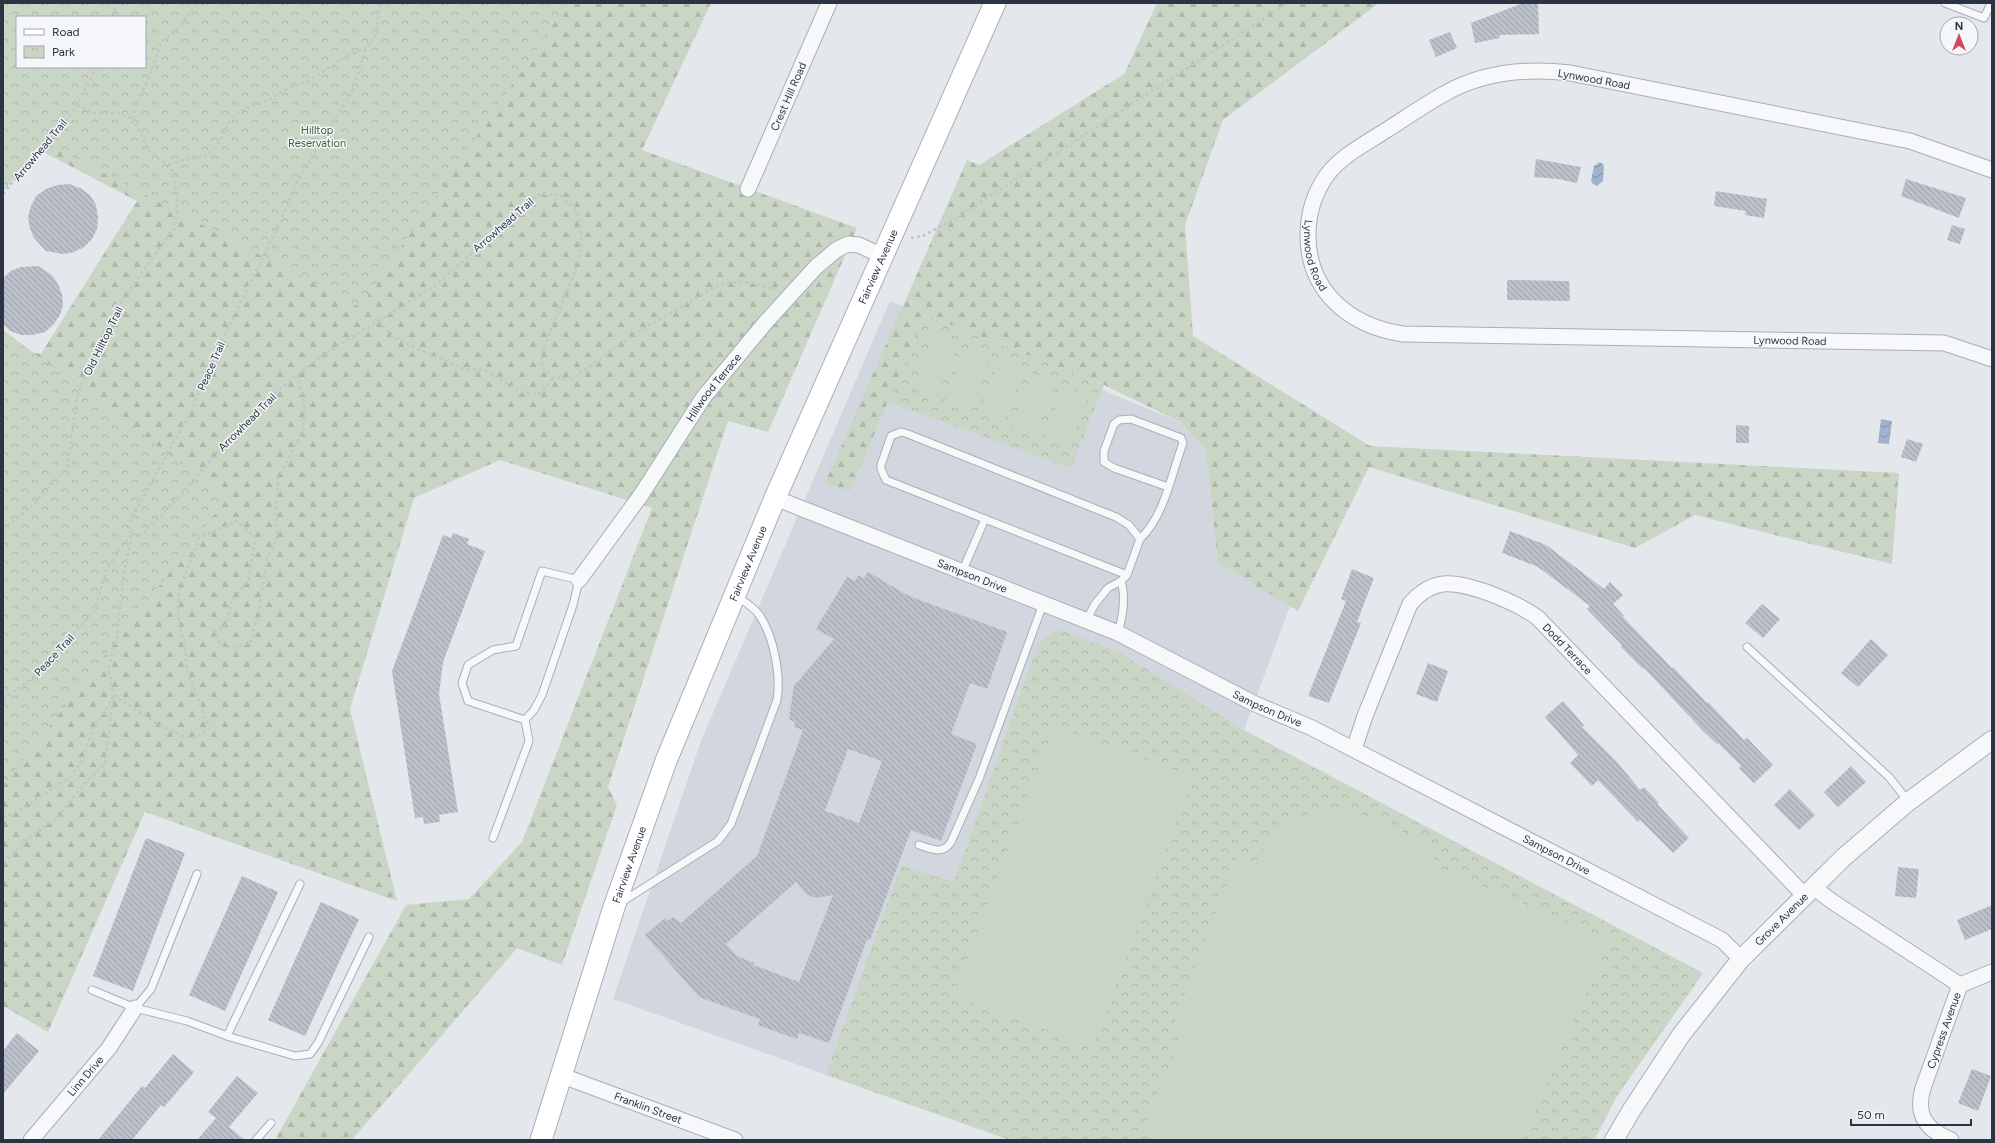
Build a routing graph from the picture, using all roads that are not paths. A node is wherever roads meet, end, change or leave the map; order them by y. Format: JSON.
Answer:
{"nodes":[{"id":1,"x":830,"y":3,"type":"edge"},
{"id":2,"x":995,"y":3,"type":"edge"},
{"id":3,"x":1945,"y":3,"type":"edge"},
{"id":4,"x":1991,"y":3,"type":"edge"},
{"id":5,"x":1992,"y":170,"type":"edge"},
{"id":6,"x":748,"y":189,"type":"dead end"},
{"id":7,"x":886,"y":249,"type":"junction"},
{"id":8,"x":1992,"y":358,"type":"edge"},
{"id":9,"x":1168,"y":487,"type":"junction"},
{"id":10,"x":775,"y":498,"type":"junction"},
{"id":11,"x":985,"y":519,"type":"junction"},
{"id":12,"x":1140,"y":539,"type":"junction"},
{"id":13,"x":962,"y":572,"type":"junction"},
{"id":14,"x":1127,"y":575,"type":"junction"},
{"id":15,"x":579,"y":580,"type":"junction"},
{"id":16,"x":1121,"y":581,"type":"junction"},
{"id":17,"x":734,"y":595,"type":"junction"},
{"id":18,"x":1043,"y":604,"type":"junction"},
{"id":19,"x":1086,"y":621,"type":"junction"},
{"id":20,"x":1118,"y":634,"type":"junction"},
{"id":21,"x":1747,"y":647,"type":"dead end"},
{"id":22,"x":524,"y":720,"type":"junction"},
{"id":23,"x":1992,"y":740,"type":"edge"},
{"id":24,"x":1354,"y":749,"type":"junction"},
{"id":25,"x":1908,"y":802,"type":"junction"},
{"id":26,"x":493,"y":838,"type":"dead end"},
{"id":27,"x":919,"y":845,"type":"dead end"},
{"id":28,"x":197,"y":874,"type":"dead end"},
{"id":29,"x":300,"y":884,"type":"dead end"},
{"id":30,"x":1808,"y":891,"type":"junction"},
{"id":31,"x":614,"y":907,"type":"junction"},
{"id":32,"x":369,"y":937,"type":"dead end"},
{"id":33,"x":1741,"y":959,"type":"junction"},
{"id":34,"x":1992,"y":972,"type":"edge"},
{"id":35,"x":1960,"y":985,"type":"junction"},
{"id":36,"x":92,"y":990,"type":"dead end"},
{"id":37,"x":135,"y":1008,"type":"junction"},
{"id":38,"x":227,"y":1036,"type":"junction"},
{"id":39,"x":560,"y":1075,"type":"junction"},
{"id":40,"x":271,"y":1123,"type":"dead end"},
{"id":41,"x":31,"y":1140,"type":"edge"},
{"id":42,"x":256,"y":1140,"type":"edge"},
{"id":43,"x":541,"y":1140,"type":"edge"},
{"id":44,"x":735,"y":1140,"type":"edge"},
{"id":45,"x":1614,"y":1140,"type":"edge"},
{"id":46,"x":1952,"y":1140,"type":"edge"}],
"edges":[{"from":1,"to":6,"type":"street","name":"Crest Hill Road"},
{"from":2,"to":7,"type":"main road","name":"Fairview Avenue"},
{"from":3,"to":4,"type":"lane"},
{"from":5,"to":8,"type":"street","name":"Lynwood Road"},
{"from":7,"to":10,"type":"main road","name":"Fairview Avenue"},
{"from":7,"to":15,"type":"street","name":"Hillwood Terrace"},
{"from":9,"to":9,"type":"lane"},
{"from":9,"to":12,"type":"lane"},
{"from":10,"to":13,"type":"street","name":"Sampson Drive"},
{"from":10,"to":17,"type":"main road","name":"Fairview Avenue"},
{"from":11,"to":12,"type":"lane"},
{"from":11,"to":13,"type":"lane"},
{"from":11,"to":14,"type":"lane"},
{"from":12,"to":14,"type":"lane"},
{"from":13,"to":18,"type":"street","name":"Sampson Drive"},
{"from":14,"to":16,"type":"lane"},
{"from":15,"to":22,"type":"lane"},
{"from":15,"to":22,"type":"lane"},
{"from":16,"to":19,"type":"lane"},
{"from":16,"to":20,"type":"lane"},
{"from":17,"to":31,"type":"main road","name":"Fairview Avenue"},
{"from":17,"to":31,"type":"lane"},
{"from":18,"to":19,"type":"street","name":"Sampson Drive"},
{"from":18,"to":27,"type":"lane"},
{"from":19,"to":20,"type":"street","name":"Sampson Drive"},
{"from":20,"to":24,"type":"street","name":"Sampson Drive"},
{"from":21,"to":25,"type":"lane"},
{"from":22,"to":26,"type":"lane"},
{"from":23,"to":25,"type":"street","name":"Grove Avenue"},
{"from":24,"to":30,"type":"street","name":"Dodd Terrace"},
{"from":24,"to":33,"type":"street","name":"Sampson Drive"},
{"from":25,"to":30,"type":"street","name":"Grove Avenue"},
{"from":28,"to":37,"type":"lane"},
{"from":29,"to":38,"type":"lane"},
{"from":30,"to":33,"type":"street","name":"Grove Avenue"},
{"from":30,"to":35,"type":"street","name":"Cypress Avenue"},
{"from":31,"to":39,"type":"main road","name":"Fairview Avenue"},
{"from":32,"to":38,"type":"lane"},
{"from":33,"to":45,"type":"street","name":"Grove Avenue"},
{"from":34,"to":35,"type":"street"},
{"from":35,"to":46,"type":"street","name":"Cypress Avenue"},
{"from":36,"to":37,"type":"lane"},
{"from":37,"to":38,"type":"lane"},
{"from":37,"to":41,"type":"street","name":"Linn Drive"},
{"from":39,"to":43,"type":"main road","name":"Fairview Avenue"},
{"from":39,"to":44,"type":"street","name":"Franklin Street"},
{"from":40,"to":42,"type":"lane"}]}
